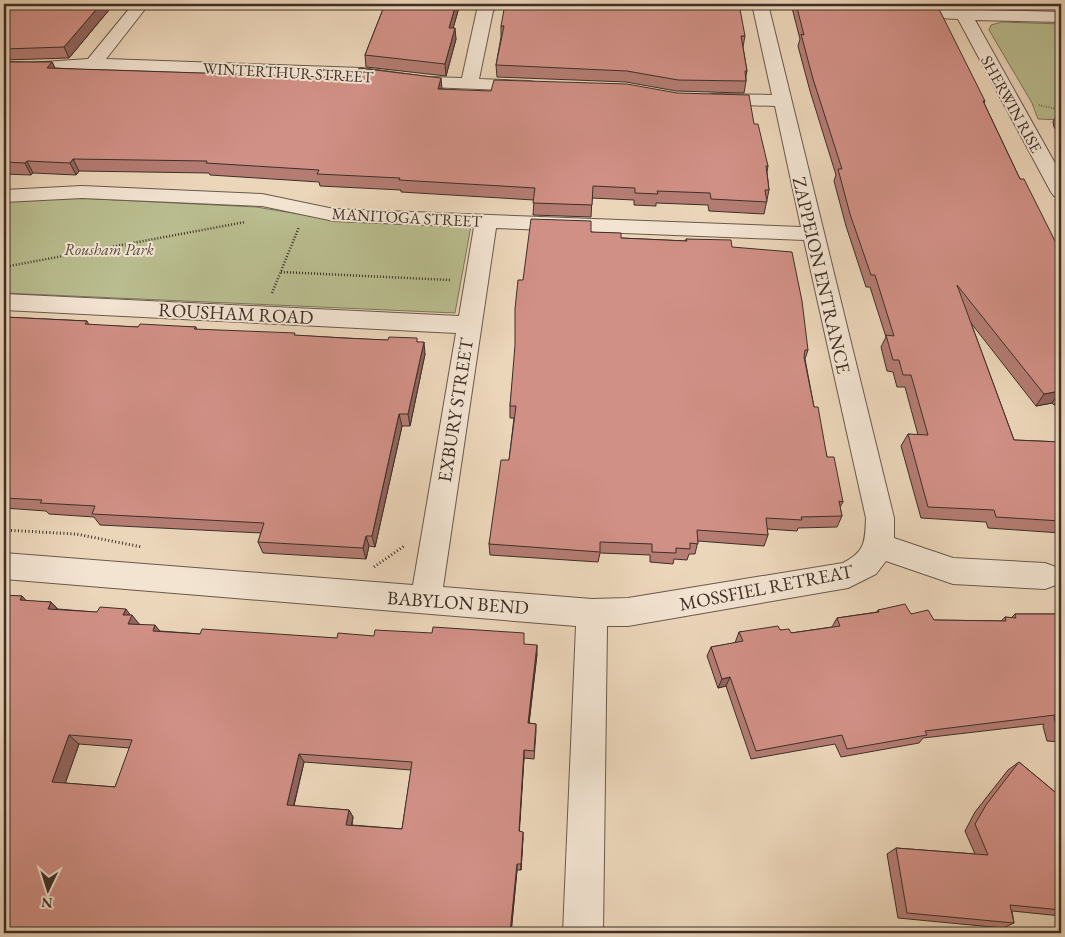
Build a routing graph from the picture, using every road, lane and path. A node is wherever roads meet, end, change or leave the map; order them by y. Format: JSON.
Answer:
{"nodes":[{"id":1,"x":141,"y":4,"type":"edge"},
{"id":2,"x":491,"y":4,"type":"edge"},
{"id":3,"x":760,"y":4,"type":"edge"},
{"id":4,"x":891,"y":12,"type":"edge"},
{"id":5,"x":964,"y":15,"type":"junction"},
{"id":6,"x":1061,"y":17,"type":"edge"},
{"id":7,"x":93,"y":64,"type":"junction"},
{"id":8,"x":4,"y":67,"type":"edge"},
{"id":9,"x":469,"y":84,"type":"junction"},
{"id":10,"x":542,"y":86,"type":"edge"},
{"id":11,"x":695,"y":98,"type":"edge"},
{"id":12,"x":782,"y":101,"type":"junction"},
{"id":13,"x":1060,"y":190,"type":"edge"},
{"id":14,"x":4,"y":196,"type":"edge"},
{"id":15,"x":306,"y":209,"type":"junction"},
{"id":16,"x":249,"y":221,"type":"dead end"},
{"id":17,"x":486,"y":221,"type":"junction"},
{"id":18,"x":812,"y":234,"type":"junction"},
{"id":19,"x":4,"y":267,"type":"edge"},
{"id":20,"x":281,"y":272,"type":"junction"},
{"id":21,"x":476,"y":281,"type":"junction"},
{"id":22,"x":4,"y":302,"type":"edge"},
{"id":23,"x":263,"y":315,"type":"junction"},
{"id":24,"x":469,"y":325,"type":"junction"},
{"id":25,"x":4,"y":530,"type":"edge"},
{"id":26,"x":434,"y":546,"type":"junction"},
{"id":27,"x":879,"y":546,"type":"junction"},
{"id":28,"x":144,"y":547,"type":"dead end"},
{"id":29,"x":4,"y":566,"type":"edge"},
{"id":30,"x":373,"y":568,"type":"dead end"},
{"id":31,"x":1045,"y":576,"type":"dead end"},
{"id":32,"x":426,"y":600,"type":"junction"},
{"id":33,"x":592,"y":613,"type":"junction"},
{"id":34,"x":583,"y":933,"type":"edge"}],
"edges":[{"from":1,"to":7,"type":"street"},
{"from":2,"to":9,"type":"street"},
{"from":3,"to":12,"type":"street","name":"ZAPPEION ENTRANCE"},
{"from":4,"to":5,"type":"street"},
{"from":5,"to":6,"type":"street"},
{"from":5,"to":13,"type":"street","name":"SHERWIN RISE"},
{"from":7,"to":8,"type":"street","name":"WINTERTHUR STREET"},
{"from":7,"to":9,"type":"street","name":"WINTERTHUR STREET"},
{"from":9,"to":10,"type":"street","name":"WINTERTHUR STREET"},
{"from":11,"to":12,"type":"street"},
{"from":12,"to":18,"type":"street","name":"ZAPPEION ENTRANCE"},
{"from":14,"to":15,"type":"street","name":"MANITOGA STREET"},
{"from":15,"to":17,"type":"street","name":"MANITOGA STREET"},
{"from":15,"to":20,"type":"path"},
{"from":16,"to":19,"type":"path"},
{"from":17,"to":18,"type":"street","name":"MANITOGA STREET"},
{"from":17,"to":21,"type":"street","name":"EXBURY STREET"},
{"from":18,"to":27,"type":"street","name":"ZAPPEION ENTRANCE"},
{"from":20,"to":21,"type":"path"},
{"from":20,"to":23,"type":"path"},
{"from":21,"to":24,"type":"street","name":"EXBURY STREET"},
{"from":22,"to":23,"type":"street","name":"ROUSHAM ROAD"},
{"from":23,"to":24,"type":"street","name":"ROUSHAM ROAD"},
{"from":24,"to":26,"type":"street","name":"EXBURY STREET"},
{"from":25,"to":28,"type":"path"},
{"from":26,"to":30,"type":"path"},
{"from":26,"to":32,"type":"street","name":"EXBURY STREET"},
{"from":27,"to":31,"type":"street"},
{"from":27,"to":33,"type":"street","name":"MOSSFIEL RETREAT"},
{"from":29,"to":32,"type":"street","name":"BABYLON BEND"},
{"from":32,"to":33,"type":"street","name":"BABYLON BEND"},
{"from":33,"to":34,"type":"street"}]}
